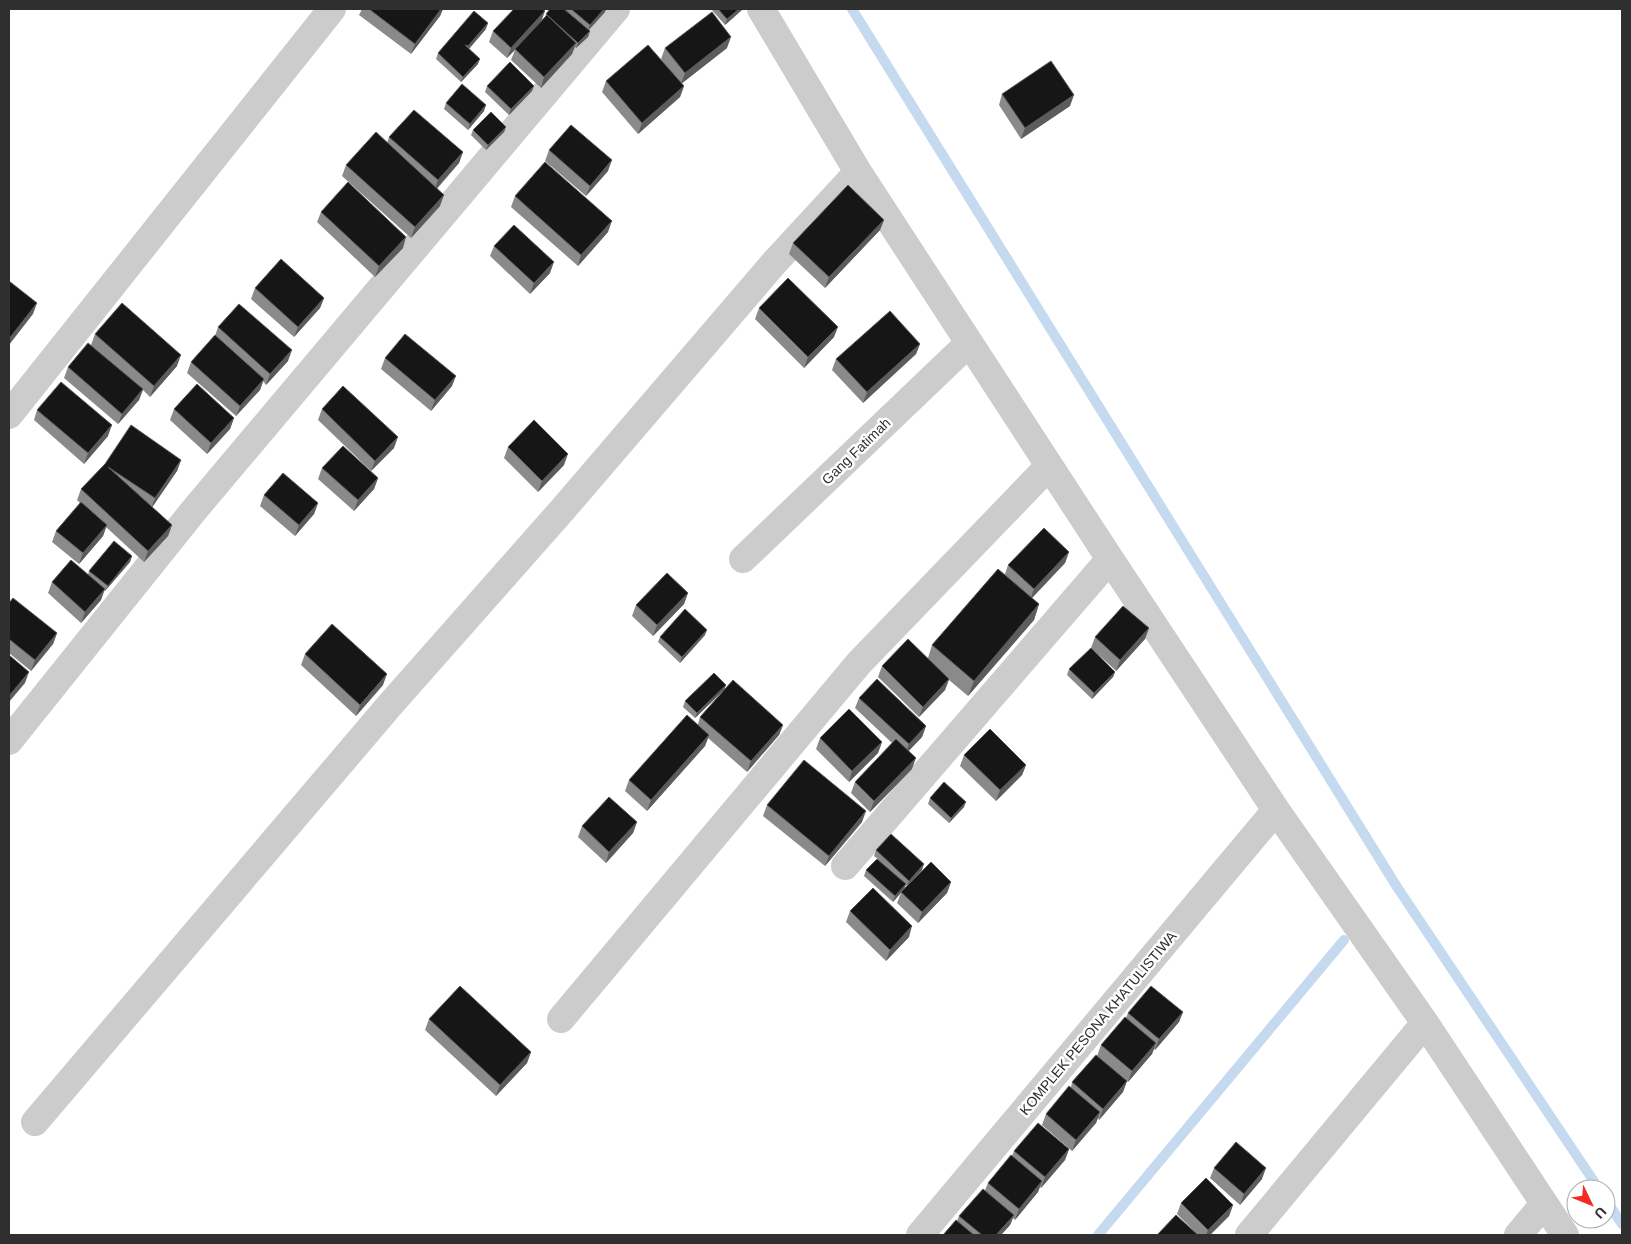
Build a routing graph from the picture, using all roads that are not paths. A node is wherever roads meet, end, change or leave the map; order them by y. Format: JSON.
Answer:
{"nodes":[{"id":1,"x":332,"y":9,"type":"edge"},
{"id":2,"x":616,"y":9,"type":"edge"},
{"id":3,"x":761,"y":9,"type":"edge"},
{"id":4,"x":858,"y":172,"type":"junction"},
{"id":5,"x":969,"y":342,"type":"junction"},
{"id":6,"x":9,"y":414,"type":"edge"},
{"id":7,"x":1049,"y":466,"type":"junction"},
{"id":8,"x":743,"y":559,"type":"dead end"},
{"id":9,"x":1110,"y":559,"type":"junction"},
{"id":10,"x":9,"y":741,"type":"edge"},
{"id":11,"x":1276,"y":810,"type":"junction"},
{"id":12,"x":846,"y":866,"type":"dead end"},
{"id":13,"x":561,"y":1019,"type":"dead end"},
{"id":14,"x":1424,"y":1023,"type":"junction"},
{"id":15,"x":35,"y":1122,"type":"dead end"},
{"id":16,"x":1544,"y":1204,"type":"junction"},
{"id":17,"x":920,"y":1235,"type":"edge"},
{"id":18,"x":1249,"y":1235,"type":"edge"},
{"id":19,"x":1518,"y":1235,"type":"edge"},
{"id":20,"x":1565,"y":1235,"type":"edge"}],
"edges":[{"from":1,"to":6,"type":"street"},
{"from":2,"to":10,"type":"street"},
{"from":3,"to":4,"type":"street"},
{"from":4,"to":5,"type":"street"},
{"from":4,"to":15,"type":"street"},
{"from":5,"to":7,"type":"street"},
{"from":5,"to":8,"type":"street","name":"Gang Fatimah"},
{"from":7,"to":9,"type":"street"},
{"from":7,"to":13,"type":"street"},
{"from":9,"to":11,"type":"street"},
{"from":9,"to":12,"type":"street"},
{"from":11,"to":14,"type":"street"},
{"from":11,"to":17,"type":"street","name":"KOMPLEK PESONA KHATULISTIWA"},
{"from":14,"to":16,"type":"street"},
{"from":14,"to":18,"type":"street"},
{"from":16,"to":19,"type":"street"},
{"from":16,"to":20,"type":"street"}]}
